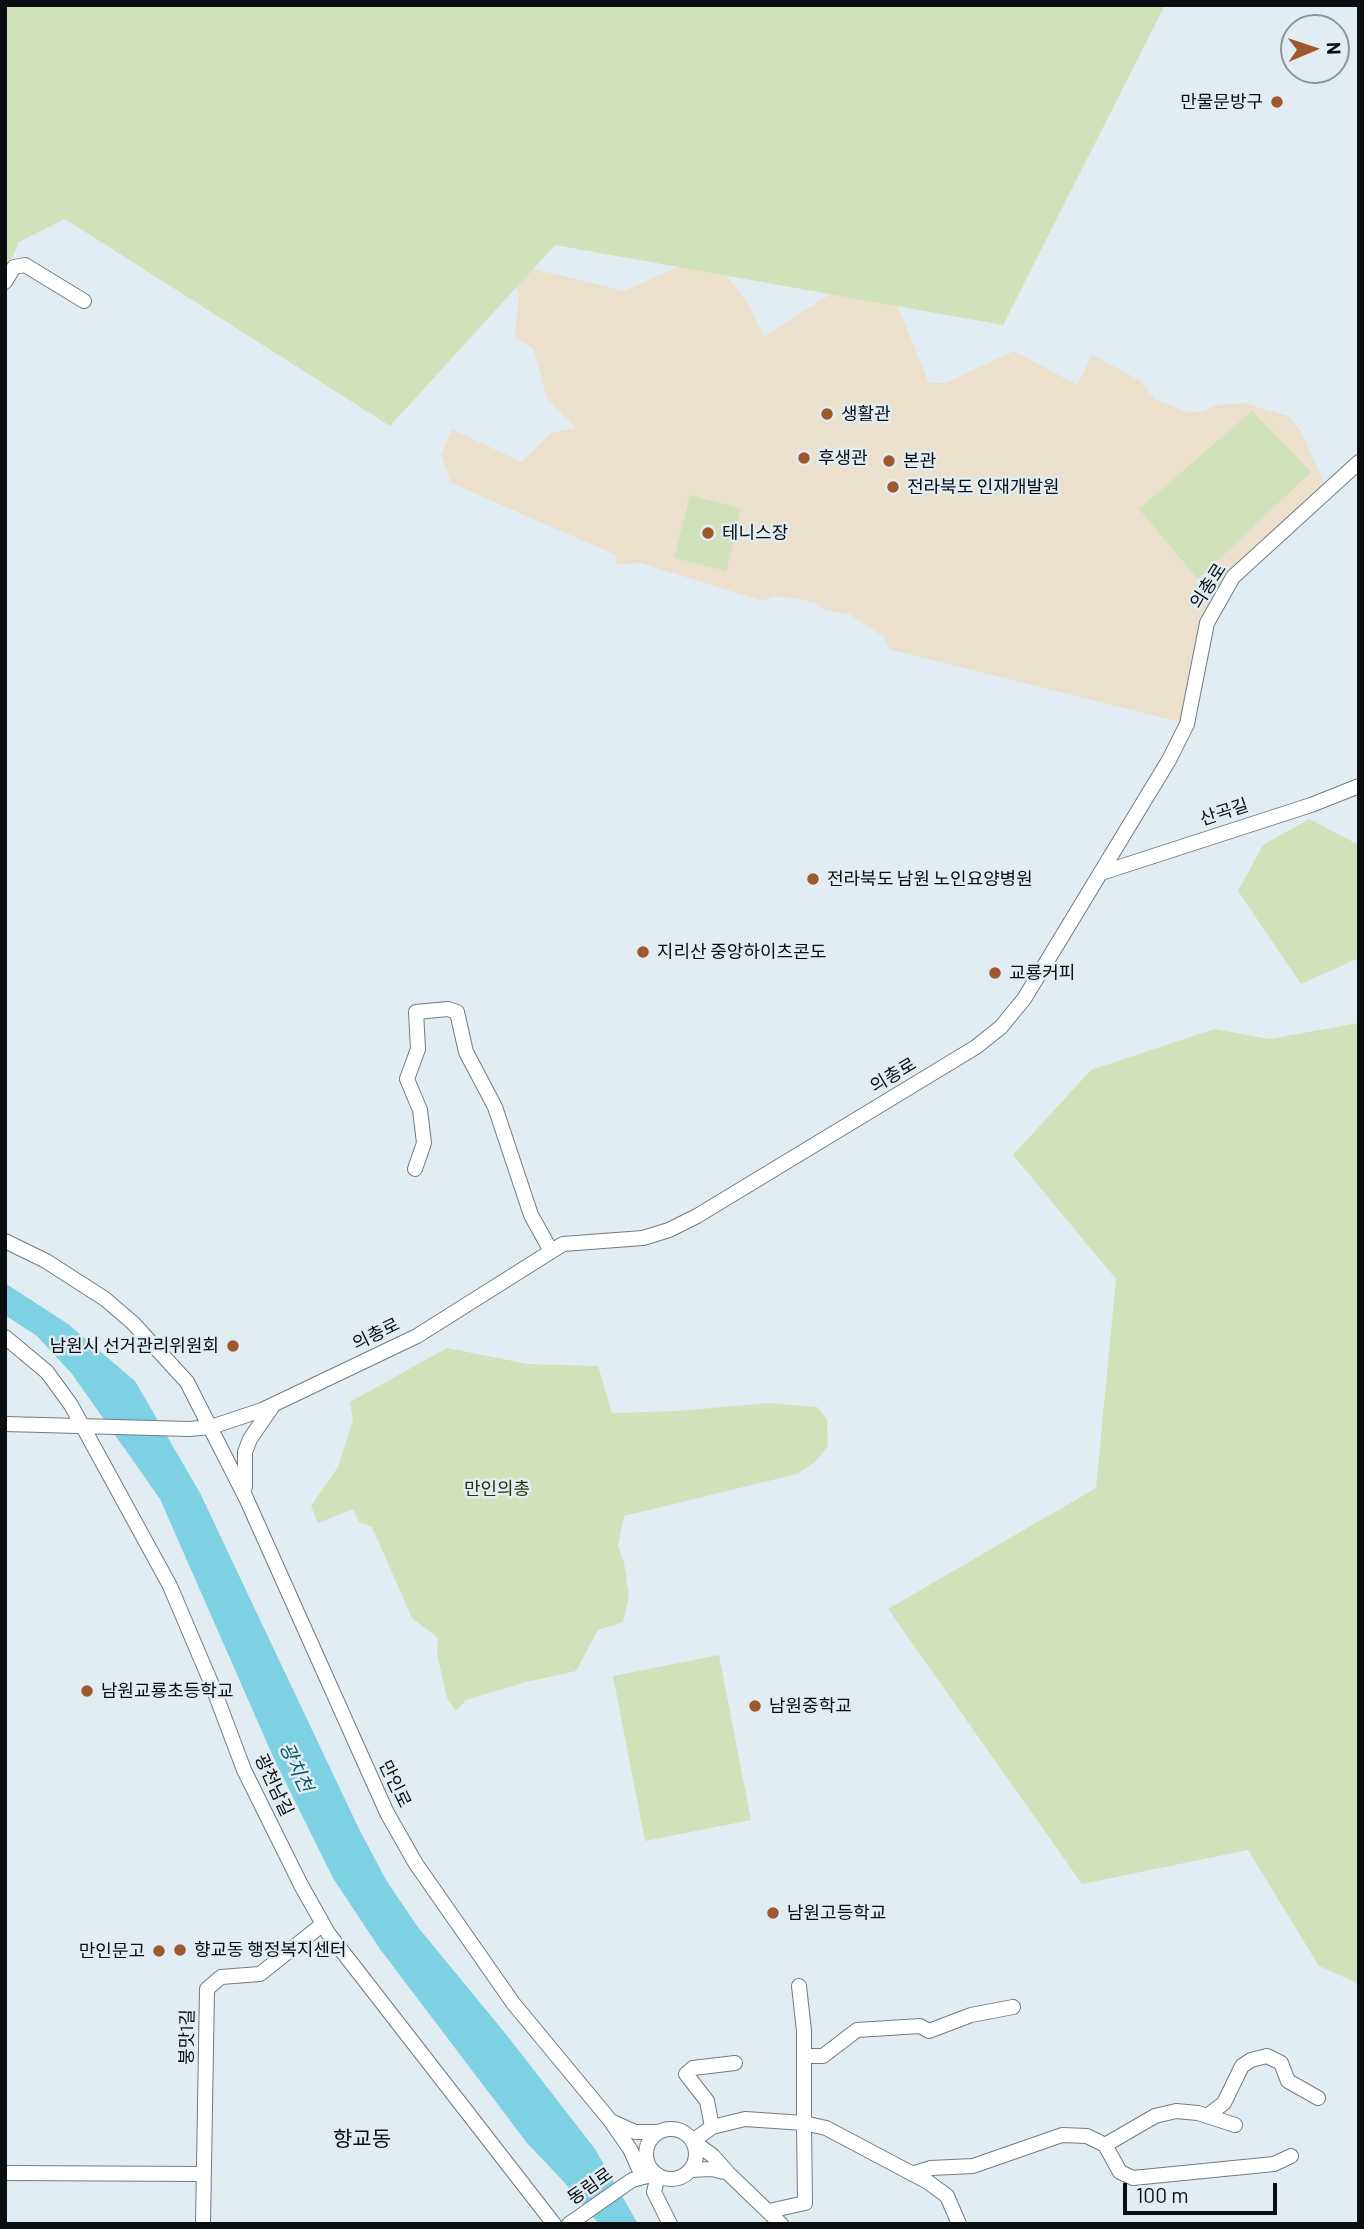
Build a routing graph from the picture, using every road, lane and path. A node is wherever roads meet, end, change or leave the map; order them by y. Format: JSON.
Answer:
{"nodes":[{"id":1,"x":5,"y":282,"type":"edge"},
{"id":2,"x":84,"y":301,"type":"dead end"},
{"id":3,"x":1359,"y":462,"type":"edge"},
{"id":4,"x":1359,"y":786,"type":"edge"},
{"id":5,"x":1101,"y":873,"type":"junction"},
{"id":6,"x":415,"y":1169,"type":"dead end"},
{"id":7,"x":5,"y":1241,"type":"edge"},
{"id":8,"x":551,"y":1251,"type":"junction"},
{"id":9,"x":5,"y":1337,"type":"edge"},
{"id":10,"x":273,"y":1405,"type":"junction"},
{"id":11,"x":5,"y":1424,"type":"edge"},
{"id":12,"x":86,"y":1426,"type":"junction"},
{"id":13,"x":211,"y":1427,"type":"junction"},
{"id":14,"x":246,"y":1497,"type":"junction"},
{"id":15,"x":323,"y":1924,"type":"junction"},
{"id":16,"x":799,"y":1986,"type":"dead end"},
{"id":17,"x":1013,"y":2007,"type":"dead end"},
{"id":18,"x":804,"y":2056,"type":"junction"},
{"id":19,"x":735,"y":2063,"type":"dead end"},
{"id":20,"x":1318,"y":2098,"type":"dead end"},
{"id":21,"x":1207,"y":2116,"type":"junction"},
{"id":22,"x":609,"y":2119,"type":"junction"},
{"id":23,"x":804,"y":2123,"type":"junction"},
{"id":24,"x":1236,"y":2125,"type":"dead end"},
{"id":25,"x":712,"y":2127,"type":"junction"},
{"id":26,"x":658,"y":2132,"type":"junction"},
{"id":27,"x":693,"y":2141,"type":"junction"},
{"id":28,"x":1105,"y":2145,"type":"junction"},
{"id":29,"x":1291,"y":2156,"type":"dead end"},
{"id":30,"x":641,"y":2166,"type":"junction"},
{"id":31,"x":690,"y":2170,"type":"junction"},
{"id":32,"x":5,"y":2173,"type":"edge"},
{"id":33,"x":728,"y":2173,"type":"junction"},
{"id":34,"x":204,"y":2174,"type":"junction"},
{"id":35,"x":912,"y":2174,"type":"junction"},
{"id":36,"x":660,"y":2176,"type":"junction"},
{"id":37,"x":769,"y":2211,"type":"junction"},
{"id":38,"x":204,"y":2224,"type":"edge"},
{"id":39,"x":554,"y":2224,"type":"edge"},
{"id":40,"x":569,"y":2224,"type":"edge"},
{"id":41,"x":670,"y":2224,"type":"edge"},
{"id":42,"x":780,"y":2224,"type":"edge"},
{"id":43,"x":959,"y":2224,"type":"edge"}],
"edges":[{"from":1,"to":2,"type":"street"},
{"from":3,"to":5,"type":"street","name":"의총로"},
{"from":4,"to":5,"type":"street","name":"산곡길"},
{"from":5,"to":8,"type":"street","name":"의총로"},
{"from":6,"to":8,"type":"street"},
{"from":7,"to":13,"type":"street","name":"만인로"},
{"from":8,"to":10,"type":"street","name":"의총로"},
{"from":9,"to":12,"type":"street","name":"광천남길"},
{"from":10,"to":13,"type":"street","name":"의총로"},
{"from":10,"to":14,"type":"street"},
{"from":11,"to":12,"type":"street"},
{"from":12,"to":13,"type":"street","name":"의총로"},
{"from":12,"to":15,"type":"street","name":"광천남길"},
{"from":13,"to":14,"type":"street","name":"만인로"},
{"from":14,"to":22,"type":"street","name":"만인로"},
{"from":15,"to":34,"type":"street","name":"붕맛1길"},
{"from":15,"to":39,"type":"street","name":"광천남길"},
{"from":16,"to":18,"type":"street"},
{"from":17,"to":18,"type":"street"},
{"from":18,"to":23,"type":"street"},
{"from":19,"to":25,"type":"street"},
{"from":20,"to":21,"type":"street"},
{"from":21,"to":24,"type":"street"},
{"from":21,"to":28,"type":"street"},
{"from":22,"to":26,"type":"street"},
{"from":22,"to":30,"type":"street","name":"만인로"},
{"from":23,"to":25,"type":"street"},
{"from":23,"to":35,"type":"street"},
{"from":23,"to":37,"type":"street"},
{"from":25,"to":27,"type":"street"},
{"from":26,"to":27,"type":"street"},
{"from":26,"to":30,"type":"street"},
{"from":27,"to":31,"type":"street"},
{"from":27,"to":33,"type":"street"},
{"from":28,"to":29,"type":"street"},
{"from":28,"to":35,"type":"street"},
{"from":30,"to":36,"type":"street"},
{"from":30,"to":36,"type":"street"},
{"from":30,"to":40,"type":"street","name":"동림로"},
{"from":31,"to":33,"type":"street"},
{"from":31,"to":36,"type":"street"},
{"from":32,"to":34,"type":"street"},
{"from":33,"to":37,"type":"street"},
{"from":34,"to":38,"type":"street","name":"붕맛1길"},
{"from":35,"to":43,"type":"street"},
{"from":36,"to":41,"type":"street"},
{"from":37,"to":42,"type":"street"}]}
